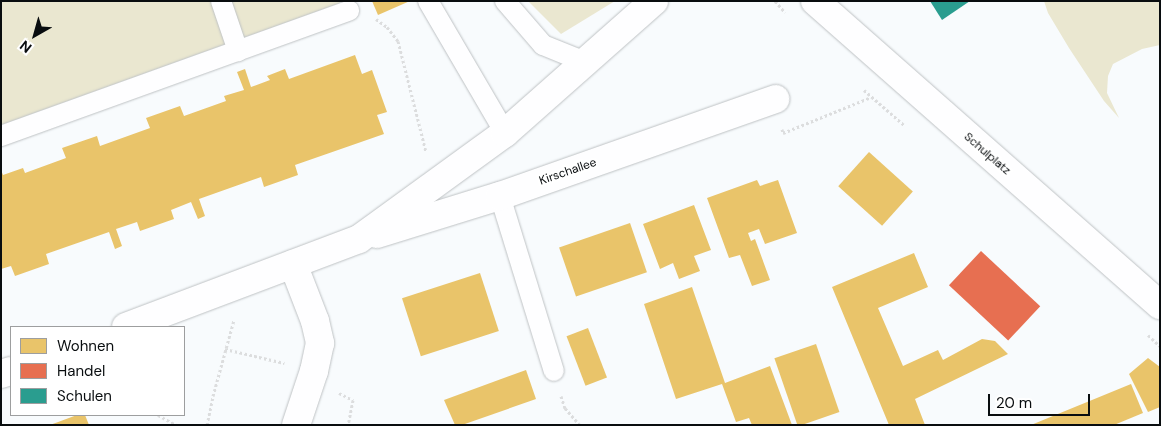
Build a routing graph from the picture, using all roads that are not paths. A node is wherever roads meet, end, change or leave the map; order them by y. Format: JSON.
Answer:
{"nodes":[{"id":1,"x":221,"y":1,"type":"edge"},
{"id":2,"x":428,"y":1,"type":"edge"},
{"id":3,"x":505,"y":1,"type":"edge"},
{"id":4,"x":654,"y":1,"type":"edge"},
{"id":5,"x":815,"y":1,"type":"edge"},
{"id":6,"x":349,"y":11,"type":"road end"},
{"id":7,"x":238,"y":50,"type":"junction"},
{"id":8,"x":585,"y":62,"type":"junction"},
{"id":9,"x":775,"y":99,"type":"road end"},
{"id":10,"x":505,"y":132,"type":"junction"},
{"id":11,"x":1,"y":136,"type":"edge"},
{"id":12,"x":500,"y":196,"type":"junction"},
{"id":13,"x":359,"y":240,"type":"junction"},
{"id":14,"x":293,"y":264,"type":"junction"},
{"id":15,"x":1160,"y":305,"type":"edge"},
{"id":16,"x":129,"y":326,"type":"edge"},
{"id":17,"x":554,"y":370,"type":"dead end"},
{"id":18,"x":296,"y":425,"type":"edge"}],
"edges":[{"from":1,"to":7,"type":"lane"},
{"from":2,"to":10,"type":"lane"},
{"from":3,"to":8,"type":"lane"},
{"from":4,"to":8,"type":"street","name":"Kirschallee"},
{"from":5,"to":15,"type":"street","name":"Schulplatz"},
{"from":6,"to":7,"type":"lane"},
{"from":7,"to":11,"type":"lane"},
{"from":8,"to":10,"type":"street","name":"Kirschallee"},
{"from":9,"to":12,"type":"street","name":"Kirschallee"},
{"from":10,"to":13,"type":"street","name":"Kirschallee"},
{"from":12,"to":13,"type":"street","name":"Kirschallee"},
{"from":12,"to":17,"type":"lane"},
{"from":13,"to":14,"type":"street","name":"Kirschallee"},
{"from":14,"to":16,"type":"street","name":"Kirschallee"},
{"from":14,"to":18,"type":"street"}]}
